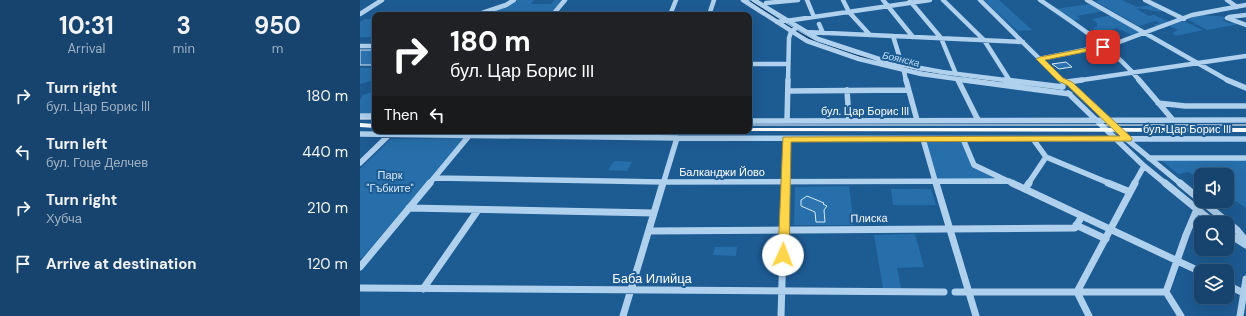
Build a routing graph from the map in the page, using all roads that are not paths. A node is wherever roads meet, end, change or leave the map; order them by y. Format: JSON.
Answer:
{"nodes":[{"id":1,"x":382,"y":0,"type":"edge"},
{"id":2,"x":514,"y":0,"type":"edge"},
{"id":3,"x":565,"y":0,"type":"edge"},
{"id":4,"x":676,"y":0,"type":"edge"},
{"id":5,"x":714,"y":0,"type":"edge"},
{"id":6,"x":743,"y":0,"type":"edge"},
{"id":7,"x":754,"y":0,"type":"edge"},
{"id":8,"x":798,"y":0,"type":"edge"},
{"id":9,"x":807,"y":0,"type":"edge"},
{"id":10,"x":844,"y":0,"type":"edge"},
{"id":11,"x":884,"y":0,"type":"edge"},
{"id":12,"x":930,"y":0,"type":"edge"},
{"id":13,"x":943,"y":0,"type":"edge"},
{"id":14,"x":980,"y":0,"type":"edge"},
{"id":15,"x":1040,"y":0,"type":"edge"},
{"id":16,"x":1087,"y":0,"type":"edge"},
{"id":17,"x":1145,"y":0,"type":"edge"},
{"id":18,"x":1227,"y":0,"type":"edge"},
{"id":19,"x":910,"y":1,"type":"edge"},
{"id":20,"x":766,"y":3,"type":"dead end"},
{"id":21,"x":1246,"y":5,"type":"edge"},
{"id":22,"x":888,"y":6,"type":"junction"},
{"id":23,"x":1237,"y":7,"type":"junction"},
{"id":24,"x":485,"y":12,"type":"edge"},
{"id":25,"x":555,"y":12,"type":"edge"},
{"id":26,"x":671,"y":12,"type":"edge"},
{"id":27,"x":710,"y":12,"type":"edge"},
{"id":28,"x":849,"y":12,"type":"junction"},
{"id":29,"x":360,"y":14,"type":"edge"},
{"id":30,"x":1246,"y":15,"type":"edge"},
{"id":31,"x":814,"y":17,"type":"junction"},
{"id":32,"x":1184,"y":19,"type":"junction"},
{"id":33,"x":785,"y":21,"type":"junction"},
{"id":34,"x":776,"y":22,"type":"junction"},
{"id":35,"x":819,"y":24,"type":"dead end"},
{"id":36,"x":1246,"y":25,"type":"edge"},
{"id":37,"x":796,"y":28,"type":"junction"},
{"id":38,"x":791,"y":32,"type":"junction"},
{"id":39,"x":804,"y":32,"type":"junction"},
{"id":40,"x":1145,"y":32,"type":"junction"},
{"id":41,"x":823,"y":33,"type":"junction"},
{"id":42,"x":870,"y":35,"type":"junction"},
{"id":43,"x":797,"y":36,"type":"junction"},
{"id":44,"x":893,"y":36,"type":"junction"},
{"id":45,"x":913,"y":37,"type":"junction"},
{"id":46,"x":789,"y":38,"type":"junction"},
{"id":47,"x":941,"y":38,"type":"junction"},
{"id":48,"x":984,"y":40,"type":"junction"},
{"id":49,"x":1023,"y":42,"type":"junction"},
{"id":50,"x":360,"y":46,"type":"edge"},
{"id":51,"x":372,"y":46,"type":"edge"},
{"id":52,"x":1103,"y":47,"type":"junction"},
{"id":53,"x":1246,"y":56,"type":"edge"},
{"id":54,"x":1040,"y":59,"type":"junction"},
{"id":55,"x":1198,"y":62,"type":"junction"},
{"id":56,"x":752,"y":64,"type":"edge"},
{"id":57,"x":788,"y":64,"type":"junction"},
{"id":58,"x":902,"y":65,"type":"junction"},
{"id":59,"x":904,"y":71,"type":"junction"},
{"id":60,"x":1132,"y":71,"type":"junction"},
{"id":61,"x":956,"y":74,"type":"junction"},
{"id":62,"x":958,"y":80,"type":"junction"},
{"id":63,"x":1061,"y":80,"type":"junction"},
{"id":64,"x":1010,"y":81,"type":"junction"},
{"id":65,"x":1067,"y":82,"type":"junction"},
{"id":66,"x":1063,"y":87,"type":"junction"},
{"id":67,"x":1246,"y":88,"type":"edge"},
{"id":68,"x":847,"y":90,"type":"junction"},
{"id":69,"x":908,"y":90,"type":"junction"},
{"id":70,"x":788,"y":91,"type":"junction"},
{"id":71,"x":1070,"y":94,"type":"junction"},
{"id":72,"x":1158,"y":103,"type":"junction"},
{"id":73,"x":1246,"y":106,"type":"edge"},
{"id":74,"x":360,"y":116,"type":"edge"},
{"id":75,"x":372,"y":116,"type":"edge"},
{"id":76,"x":918,"y":120,"type":"junction"},
{"id":77,"x":978,"y":120,"type":"junction"},
{"id":78,"x":1098,"y":120,"type":"junction"},
{"id":79,"x":1108,"y":120,"type":"junction"},
{"id":80,"x":1173,"y":120,"type":"junction"},
{"id":81,"x":1246,"y":120,"type":"edge"},
{"id":82,"x":752,"y":121,"type":"edge"},
{"id":83,"x":787,"y":121,"type":"junction"},
{"id":84,"x":849,"y":121,"type":"junction"},
{"id":85,"x":360,"y":126,"type":"edge"},
{"id":86,"x":372,"y":126,"type":"edge"},
{"id":87,"x":752,"y":130,"type":"edge"},
{"id":88,"x":1106,"y":130,"type":"junction"},
{"id":89,"x":1118,"y":130,"type":"junction"},
{"id":90,"x":1246,"y":130,"type":"edge"},
{"id":91,"x":360,"y":134,"type":"edge"},
{"id":92,"x":389,"y":134,"type":"joint"},
{"id":93,"x":470,"y":134,"type":"edge"},
{"id":94,"x":512,"y":134,"type":"edge"},
{"id":95,"x":677,"y":138,"type":"junction"},
{"id":96,"x":786,"y":139,"type":"junction"},
{"id":97,"x":923,"y":139,"type":"junction"},
{"id":98,"x":963,"y":139,"type":"junction"},
{"id":99,"x":1033,"y":139,"type":"junction"},
{"id":100,"x":1116,"y":139,"type":"junction"},
{"id":101,"x":1246,"y":139,"type":"edge"},
{"id":102,"x":1126,"y":141,"type":"junction"},
{"id":103,"x":1046,"y":157,"type":"junction"},
{"id":104,"x":1149,"y":158,"type":"junction"},
{"id":105,"x":1246,"y":158,"type":"edge"},
{"id":106,"x":360,"y":163,"type":"edge"},
{"id":107,"x":1144,"y":166,"type":"junction"},
{"id":108,"x":434,"y":178,"type":"junction"},
{"id":109,"x":1009,"y":181,"type":"junction"},
{"id":110,"x":663,"y":182,"type":"junction"},
{"id":111,"x":786,"y":182,"type":"junction"},
{"id":112,"x":936,"y":182,"type":"junction"},
{"id":113,"x":1025,"y":188,"type":"junction"},
{"id":114,"x":1130,"y":192,"type":"junction"},
{"id":115,"x":409,"y":208,"type":"junction"},
{"id":116,"x":1197,"y":209,"type":"junction"},
{"id":117,"x":478,"y":210,"type":"junction"},
{"id":118,"x":654,"y":213,"type":"junction"},
{"id":119,"x":1082,"y":216,"type":"junction"},
{"id":120,"x":1206,"y":216,"type":"edge"},
{"id":121,"x":1213,"y":216,"type":"edge"},
{"id":122,"x":1076,"y":225,"type":"junction"},
{"id":123,"x":951,"y":229,"type":"junction"},
{"id":124,"x":1111,"y":229,"type":"junction"},
{"id":125,"x":784,"y":230,"type":"junction"},
{"id":126,"x":649,"y":231,"type":"junction"},
{"id":127,"x":1234,"y":234,"type":"edge"},
{"id":128,"x":1234,"y":237,"type":"edge"},
{"id":129,"x":1106,"y":239,"type":"junction"},
{"id":130,"x":1246,"y":243,"type":"edge"},
{"id":131,"x":1177,"y":260,"type":"junction"},
{"id":132,"x":360,"y":267,"type":"edge"},
{"id":133,"x":1194,"y":268,"type":"edge"},
{"id":134,"x":1246,"y":279,"type":"edge"},
{"id":135,"x":360,"y":288,"type":"edge"},
{"id":136,"x":1234,"y":288,"type":"edge"},
{"id":137,"x":423,"y":289,"type":"junction"},
{"id":138,"x":631,"y":290,"type":"junction"},
{"id":139,"x":782,"y":291,"type":"junction"},
{"id":140,"x":944,"y":292,"type":"dead end"},
{"id":141,"x":955,"y":292,"type":"dead end"},
{"id":142,"x":969,"y":292,"type":"junction"},
{"id":143,"x":1077,"y":292,"type":"junction"},
{"id":144,"x":1166,"y":292,"type":"junction"},
{"id":145,"x":1245,"y":293,"type":"edge"},
{"id":146,"x":623,"y":316,"type":"edge"},
{"id":147,"x":781,"y":316,"type":"edge"},
{"id":148,"x":976,"y":316,"type":"edge"},
{"id":149,"x":1089,"y":316,"type":"edge"},
{"id":150,"x":1181,"y":316,"type":"edge"},
{"id":151,"x":1240,"y":316,"type":"edge"}],
"edges":[{"from":1,"to":29,"type":"street"},
{"from":2,"to":24,"type":"street"},
{"from":3,"to":25,"type":"street"},
{"from":4,"to":26,"type":"street"},
{"from":5,"to":27,"type":"street"},
{"from":6,"to":34,"type":"street"},
{"from":7,"to":33,"type":"street"},
{"from":8,"to":20,"type":"street"},
{"from":9,"to":31,"type":"street"},
{"from":10,"to":28,"type":"street"},
{"from":11,"to":22,"type":"street"},
{"from":12,"to":19,"type":"street"},
{"from":13,"to":48,"type":"street"},
{"from":14,"to":49,"type":"street"},
{"from":15,"to":52,"type":"street"},
{"from":16,"to":40,"type":"street"},
{"from":17,"to":32,"type":"street"},
{"from":18,"to":23,"type":"street"},
{"from":19,"to":22,"type":"street"},
{"from":19,"to":47,"type":"street"},
{"from":21,"to":23,"type":"street"},
{"from":22,"to":28,"type":"street"},
{"from":22,"to":45,"type":"street"},
{"from":23,"to":32,"type":"street"},
{"from":28,"to":31,"type":"street"},
{"from":28,"to":42,"type":"street"},
{"from":30,"to":36,"type":"street"},
{"from":31,"to":33,"type":"street"},
{"from":32,"to":40,"type":"street"},
{"from":33,"to":34,"type":"street","bridge":true},
{"from":33,"to":37,"type":"street"},
{"from":34,"to":38,"type":"street"},
{"from":35,"to":41,"type":"street"},
{"from":37,"to":38,"type":"street","bridge":true},
{"from":37,"to":39,"type":"street"},
{"from":38,"to":43,"type":"street"},
{"from":38,"to":46,"type":"street"},
{"from":39,"to":41,"type":"street"},
{"from":39,"to":58,"type":"street"},
{"from":40,"to":52,"type":"street"},
{"from":40,"to":55,"type":"street"},
{"from":41,"to":42,"type":"street"},
{"from":42,"to":44,"type":"street"},
{"from":43,"to":46,"type":"street"},
{"from":43,"to":59,"type":"street"},
{"from":44,"to":45,"type":"street"},
{"from":44,"to":58,"type":"street"},
{"from":45,"to":47,"type":"street"},
{"from":46,"to":57,"type":"street"},
{"from":47,"to":48,"type":"street"},
{"from":47,"to":61,"type":"street"},
{"from":48,"to":49,"type":"street"},
{"from":48,"to":64,"type":"street"},
{"from":49,"to":54,"type":"street"},
{"from":50,"to":51,"type":"street"},
{"from":52,"to":54,"type":"street"},
{"from":52,"to":60,"type":"street"},
{"from":53,"to":55,"type":"street"},
{"from":54,"to":63,"type":"street"},
{"from":55,"to":60,"type":"street"},
{"from":55,"to":67,"type":"street"},
{"from":56,"to":57,"type":"street"},
{"from":57,"to":70,"type":"street"},
{"from":58,"to":61,"type":"street"},
{"from":59,"to":62,"type":"street"},
{"from":59,"to":69,"type":"street"},
{"from":60,"to":65,"type":"street"},
{"from":60,"to":72,"type":"street"},
{"from":61,"to":64,"type":"street"},
{"from":62,"to":71,"type":"street"},
{"from":62,"to":77,"type":"street"},
{"from":63,"to":65,"type":"street"},
{"from":63,"to":66,"type":"street"},
{"from":63,"to":78,"type":"street"},
{"from":64,"to":66,"type":"street"},
{"from":65,"to":79,"type":"street"},
{"from":66,"to":71,"type":"street"},
{"from":68,"to":69,"type":"street"},
{"from":68,"to":70,"type":"street"},
{"from":68,"to":84,"type":"street"},
{"from":69,"to":76,"type":"street"},
{"from":70,"to":83,"type":"street"},
{"from":71,"to":78,"type":"street"},
{"from":72,"to":73,"type":"street"},
{"from":72,"to":80,"type":"street"},
{"from":74,"to":75,"type":"street"},
{"from":76,"to":77,"type":"street","name":"бул. Цар Борис III"},
{"from":76,"to":84,"type":"street","name":"бул. Цар Борис III"},
{"from":77,"to":78,"type":"street","name":"бул. Цар Борис III"},
{"from":78,"to":79,"type":"street","name":"бул. Цар Борис III"},
{"from":78,"to":88,"type":"street"},
{"from":79,"to":80,"type":"street","name":"бул. Цар Борис III"},
{"from":79,"to":89,"type":"street"},
{"from":80,"to":81,"type":"street","name":"бул. Цар Борис III"},
{"from":82,"to":83,"type":"street","name":"бул. Цар Борис III"},
{"from":83,"to":84,"type":"street","name":"бул. Цар Борис III"},
{"from":85,"to":86,"type":"main road"},
{"from":87,"to":88,"type":"main road","name":"бул. Цар Борис III"},
{"from":88,"to":89,"type":"main road","name":"бул. Цар Борис III"},
{"from":88,"to":100,"type":"street"},
{"from":89,"to":90,"type":"main road","name":"бул. Цар Борис III"},
{"from":89,"to":102,"type":"street"},
{"from":91,"to":92,"type":"street","name":"бул. Цар Борис III"},
{"from":92,"to":106,"type":"street"},
{"from":93,"to":108,"type":"street"},
{"from":94,"to":95,"type":"street","name":"бул. Цар Борис III"},
{"from":95,"to":96,"type":"street","name":"бул. Цар Борис III"},
{"from":95,"to":110,"type":"street"},
{"from":96,"to":97,"type":"street","name":"бул. Цар Борис III"},
{"from":96,"to":111,"type":"street"},
{"from":97,"to":98,"type":"street","name":"бул. Цар Борис III"},
{"from":97,"to":112,"type":"street"},
{"from":98,"to":99,"type":"street","name":"бул. Цар Борис III"},
{"from":98,"to":109,"type":"street"},
{"from":99,"to":100,"type":"street","name":"бул. Цар Борис III"},
{"from":99,"to":103,"type":"street"},
{"from":100,"to":102,"type":"street","name":"бул. Цар Борис III"},
{"from":100,"to":107,"type":"street"},
{"from":101,"to":102,"type":"street","name":"бул. Цар Борис III"},
{"from":102,"to":104,"type":"street"},
{"from":102,"to":121,"type":"street"},
{"from":103,"to":113,"type":"street"},
{"from":103,"to":114,"type":"street"},
{"from":104,"to":105,"type":"street"},
{"from":104,"to":130,"type":"street"},
{"from":107,"to":114,"type":"street"},
{"from":107,"to":116,"type":"street"},
{"from":108,"to":110,"type":"street","name":"Балканджи Йово"},
{"from":108,"to":115,"type":"street"},
{"from":109,"to":112,"type":"street","name":"Балканджи Йово"},
{"from":109,"to":113,"type":"street"},
{"from":110,"to":111,"type":"street","name":"Балканджи Йово"},
{"from":110,"to":118,"type":"street"},
{"from":111,"to":112,"type":"street","name":"Балканджи Йово"},
{"from":111,"to":125,"type":"street"},
{"from":112,"to":123,"type":"street"},
{"from":113,"to":119,"type":"street"},
{"from":114,"to":124,"type":"street"},
{"from":115,"to":117,"type":"street"},
{"from":115,"to":132,"type":"street"},
{"from":116,"to":120,"type":"street"},
{"from":116,"to":131,"type":"street"},
{"from":117,"to":118,"type":"street"},
{"from":117,"to":137,"type":"street"},
{"from":118,"to":126,"type":"street"},
{"from":119,"to":122,"type":"street"},
{"from":119,"to":124,"type":"street"},
{"from":122,"to":123,"type":"street","name":"Плиска"},
{"from":122,"to":129,"type":"street"},
{"from":123,"to":125,"type":"street","name":"Плиска"},
{"from":123,"to":142,"type":"street"},
{"from":124,"to":129,"type":"street"},
{"from":124,"to":131,"type":"street"},
{"from":125,"to":126,"type":"street","name":"Плиска"},
{"from":125,"to":139,"type":"street"},
{"from":126,"to":138,"type":"street"},
{"from":127,"to":130,"type":"street"},
{"from":128,"to":130,"type":"street"},
{"from":129,"to":143,"type":"street"},
{"from":131,"to":133,"type":"street"},
{"from":131,"to":144,"type":"street"},
{"from":134,"to":145,"type":"street"},
{"from":135,"to":137,"type":"street","name":"Баба Илийца"},
{"from":136,"to":145,"type":"street"},
{"from":137,"to":138,"type":"street","name":"Баба Илийца"},
{"from":138,"to":139,"type":"street","name":"Баба Илийца"},
{"from":138,"to":146,"type":"street"},
{"from":139,"to":140,"type":"street","name":"Баба Илийца"},
{"from":139,"to":147,"type":"street"},
{"from":141,"to":142,"type":"street"},
{"from":142,"to":143,"type":"street"},
{"from":142,"to":148,"type":"street"},
{"from":143,"to":144,"type":"street"},
{"from":143,"to":149,"type":"street"},
{"from":144,"to":150,"type":"street"},
{"from":145,"to":151,"type":"street"}]}
